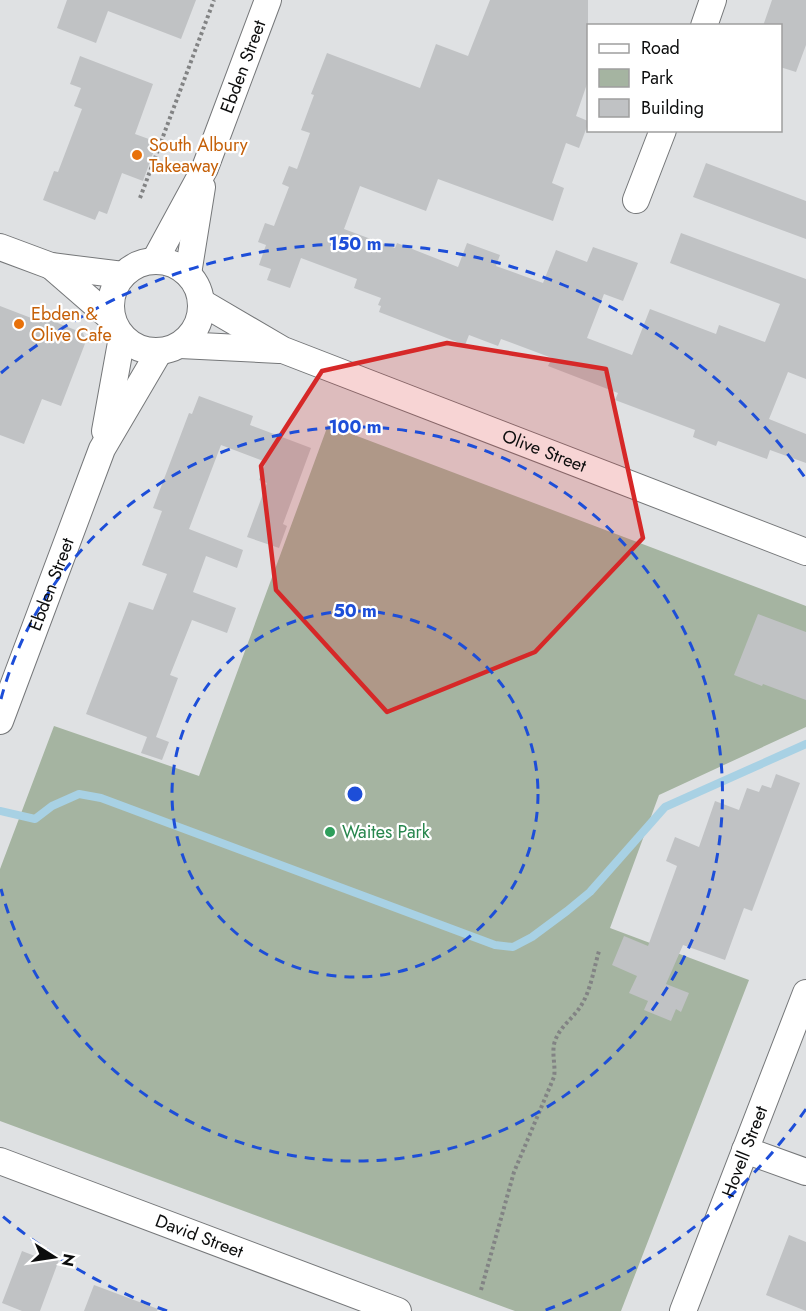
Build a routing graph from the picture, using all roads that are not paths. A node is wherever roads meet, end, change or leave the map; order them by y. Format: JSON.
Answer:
{"nodes":[{"id":1,"x":268,"y":0,"type":"edge"},
{"id":2,"x":714,"y":0,"type":"edge"},
{"id":3,"x":705,"y":24,"type":"edge"},
{"id":4,"x":662,"y":132,"type":"edge"},
{"id":5,"x":205,"y":168,"type":"junction"},
{"id":6,"x":636,"y":200,"type":"dead end"},
{"id":7,"x":0,"y":247,"type":"edge"},
{"id":8,"x":155,"y":260,"type":"junction"},
{"id":9,"x":51,"y":266,"type":"junction"},
{"id":10,"x":188,"y":274,"type":"junction"},
{"id":11,"x":123,"y":275,"type":"junction"},
{"id":12,"x":201,"y":302,"type":"junction"},
{"id":13,"x":117,"y":328,"type":"junction"},
{"id":14,"x":170,"y":348,"type":"junction"},
{"id":15,"x":283,"y":350,"type":"junction"},
{"id":16,"x":102,"y":449,"type":"junction"},
{"id":17,"x":806,"y":552,"type":"edge"},
{"id":18,"x":0,"y":721,"type":"edge"},
{"id":19,"x":803,"y":1010,"type":"edge"},
{"id":20,"x":745,"y":1150,"type":"junction"},
{"id":21,"x":0,"y":1161,"type":"edge"},
{"id":22,"x":806,"y":1172,"type":"edge"},
{"id":23,"x":398,"y":1311,"type":"edge"},
{"id":24,"x":683,"y":1311,"type":"edge"}],
"edges":[{"from":1,"to":5,"type":"street","name":"Ebden Street"},
{"from":2,"to":3,"type":"street"},
{"from":4,"to":6,"type":"street"},
{"from":5,"to":8,"type":"street","name":"Ebden Street"},
{"from":5,"to":10,"type":"street","name":"Ebden Street"},
{"from":7,"to":9,"type":"street"},
{"from":8,"to":10,"type":"street"},
{"from":8,"to":11,"type":"street"},
{"from":9,"to":11,"type":"street"},
{"from":9,"to":13,"type":"street"},
{"from":10,"to":12,"type":"street"},
{"from":11,"to":13,"type":"street"},
{"from":12,"to":14,"type":"street"},
{"from":12,"to":15,"type":"street","name":"Olive Street"},
{"from":13,"to":14,"type":"street"},
{"from":13,"to":16,"type":"street","name":"Ebden Street"},
{"from":14,"to":15,"type":"street","name":"Olive Street"},
{"from":14,"to":16,"type":"street","name":"Ebden Street"},
{"from":15,"to":17,"type":"street","name":"Olive Street"},
{"from":16,"to":18,"type":"street","name":"Ebden Street"},
{"from":19,"to":20,"type":"street","name":"Hovell Street"},
{"from":20,"to":22,"type":"street"},
{"from":20,"to":24,"type":"street","name":"Hovell Street"},
{"from":21,"to":23,"type":"street","name":"David Street"}]}
